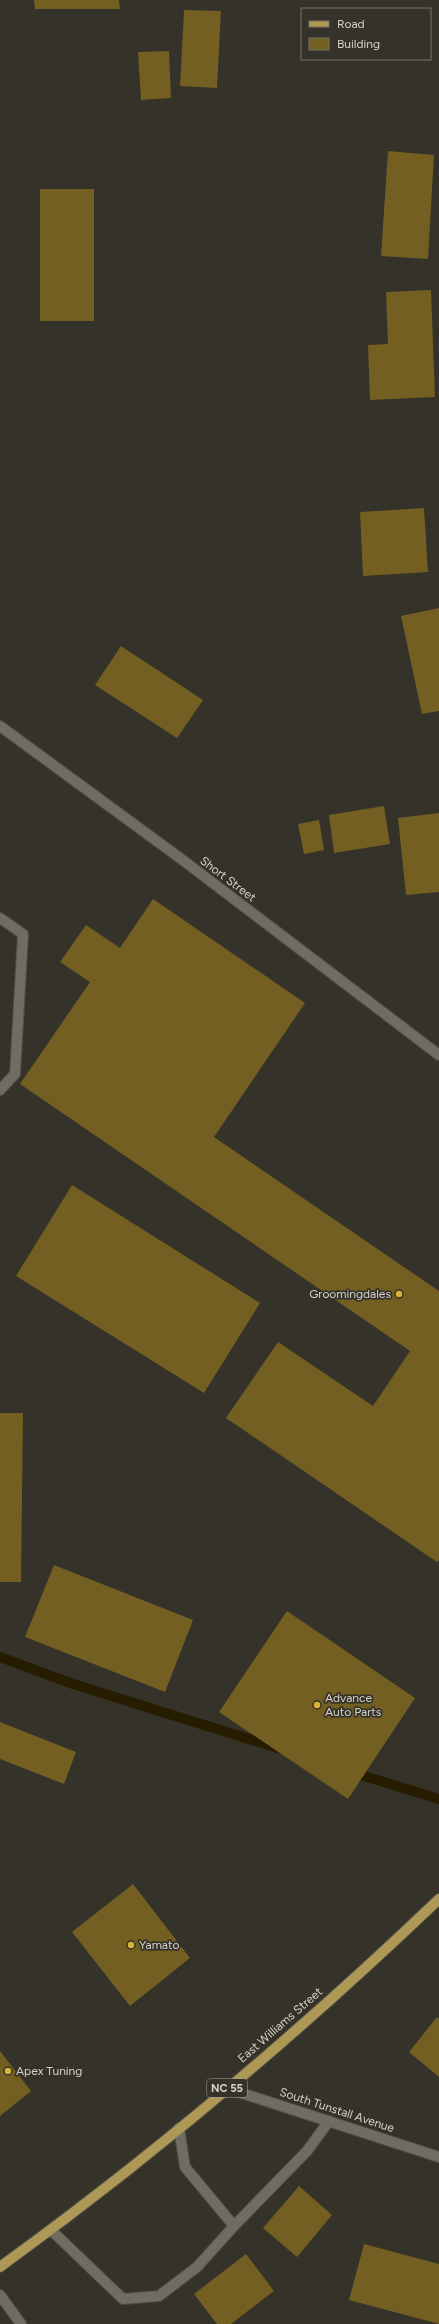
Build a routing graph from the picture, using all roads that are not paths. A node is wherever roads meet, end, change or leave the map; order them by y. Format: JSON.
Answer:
{"nodes":[{"id":1,"x":0,"y":726,"type":"edge"},
{"id":2,"x":0,"y":918,"type":"edge"},
{"id":3,"x":439,"y":1055,"type":"edge"},
{"id":4,"x":0,"y":1090,"type":"edge"},
{"id":5,"x":439,"y":1899,"type":"edge"},
{"id":6,"x":226,"y":2088,"type":"junction"},
{"id":7,"x":329,"y":2121,"type":"junction"},
{"id":8,"x":179,"y":2128,"type":"junction"},
{"id":9,"x":439,"y":2157,"type":"edge"},
{"id":10,"x":234,"y":2226,"type":"junction"},
{"id":11,"x":51,"y":2230,"type":"junction"},
{"id":12,"x":0,"y":2267,"type":"edge"},
{"id":13,"x":0,"y":2295,"type":"edge"},
{"id":14,"x":21,"y":2324,"type":"edge"}],
"edges":[{"from":1,"to":3,"type":"street","name":"Short Street"},
{"from":2,"to":4,"type":"street"},
{"from":5,"to":6,"type":"main road","name":"East Williams Street","number":"NC 55"},
{"from":6,"to":7,"type":"street","name":"South Tunstall Avenue"},
{"from":6,"to":8,"type":"main road","name":"East Williams Street","number":"NC 55"},
{"from":7,"to":9,"type":"street","name":"South Tunstall Avenue"},
{"from":7,"to":10,"type":"street"},
{"from":8,"to":10,"type":"street"},
{"from":8,"to":11,"type":"main road","name":"East Williams Street","number":"NC 55"},
{"from":10,"to":11,"type":"street"},
{"from":11,"to":12,"type":"main road","name":"East Williams Street","number":"NC 55"},
{"from":13,"to":14,"type":"street"}]}
